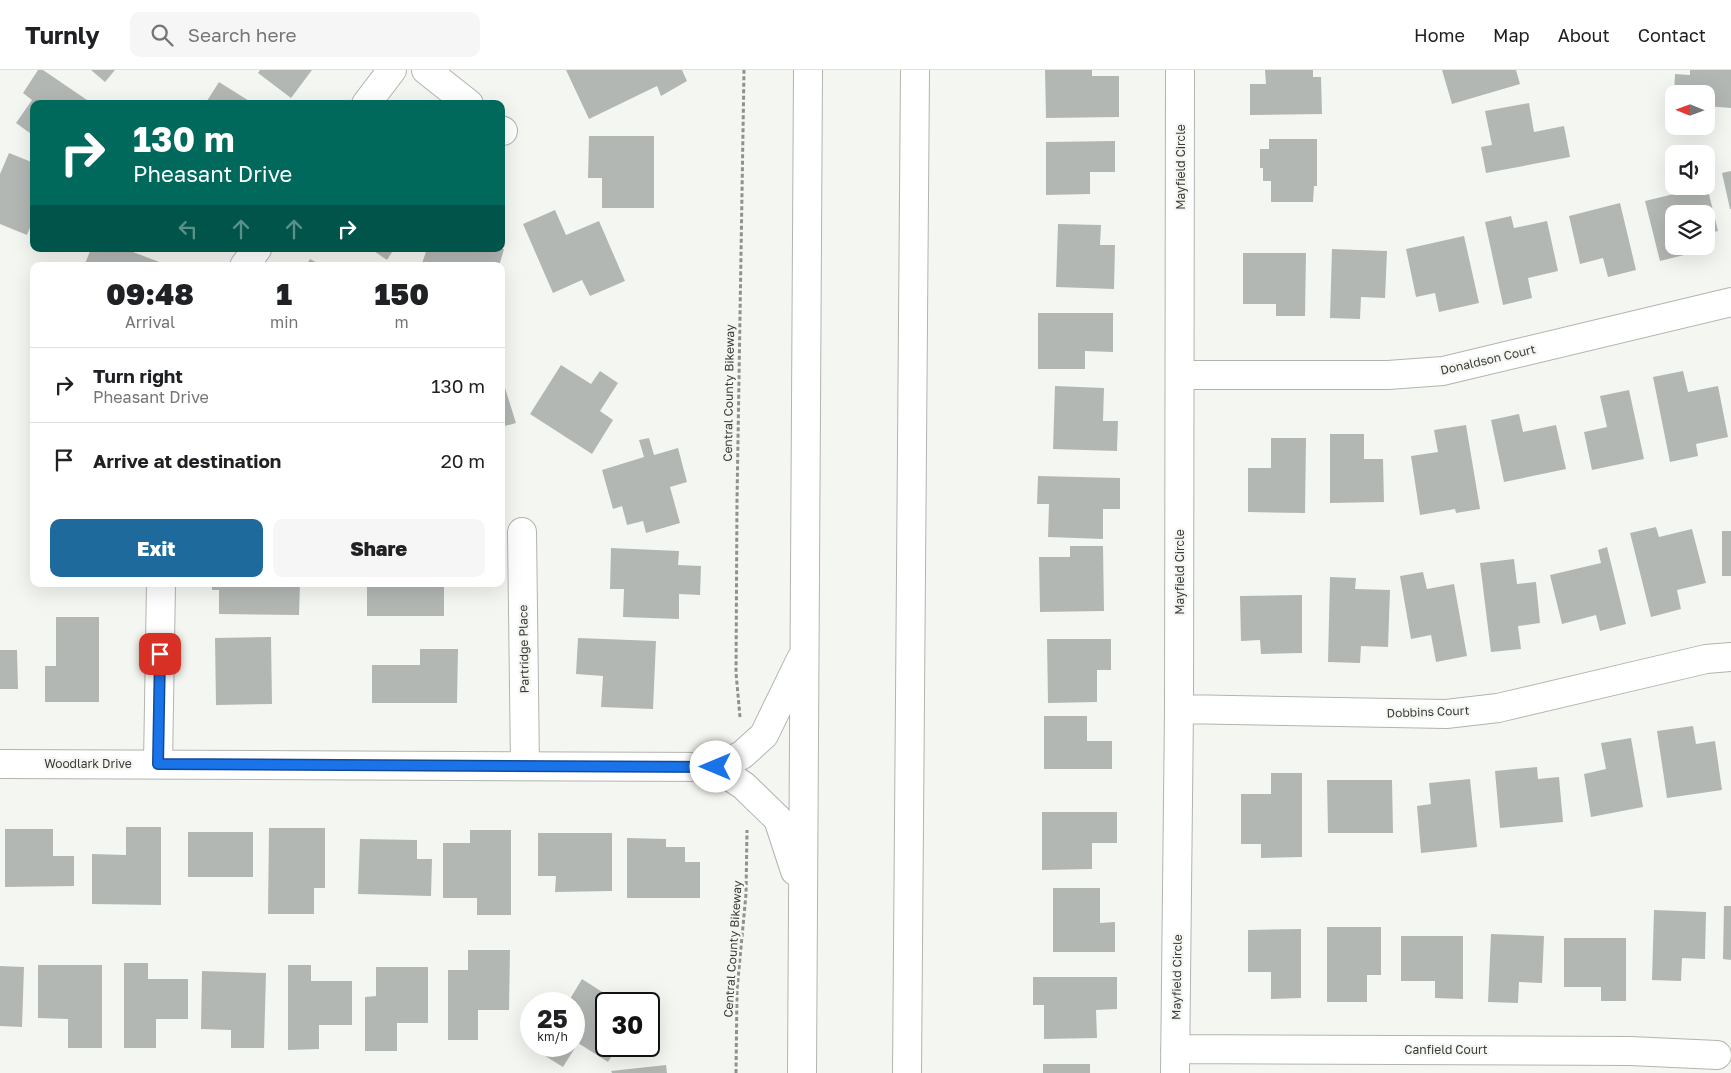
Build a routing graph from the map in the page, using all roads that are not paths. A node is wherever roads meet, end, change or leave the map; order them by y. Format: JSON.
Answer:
{"nodes":[{"id":1,"x":392,"y":70,"type":"edge"},
{"id":2,"x":426,"y":70,"type":"edge"},
{"id":3,"x":808,"y":70,"type":"edge"},
{"id":4,"x":915,"y":70,"type":"edge"},
{"id":5,"x":1180,"y":70,"type":"edge"},
{"id":6,"x":369,"y":100,"type":"edge"},
{"id":7,"x":463,"y":100,"type":"edge"},
{"id":8,"x":255,"y":252,"type":"edge"},
{"id":9,"x":247,"y":262,"type":"edge"},
{"id":10,"x":1731,"y":302,"type":"edge"},
{"id":11,"x":1180,"y":374,"type":"junction"},
{"id":12,"x":522,"y":532,"type":"dead end"},
{"id":13,"x":161,"y":587,"type":"edge"},
{"id":14,"x":804,"y":653,"type":"junction"},
{"id":15,"x":1731,"y":657,"type":"edge"},
{"id":16,"x":1179,"y":709,"type":"junction"},
{"id":17,"x":0,"y":764,"type":"edge"},
{"id":18,"x":158,"y":764,"type":"junction"},
{"id":19,"x":525,"y":766,"type":"junction"},
{"id":20,"x":716,"y":767,"type":"junction"},
{"id":21,"x":803,"y":892,"type":"junction"},
{"id":22,"x":1717,"y":1055,"type":"dead end"},
{"id":23,"x":1175,"y":1061,"type":"edge"},
{"id":24,"x":802,"y":1073,"type":"edge"},
{"id":25,"x":907,"y":1073,"type":"edge"}],
"edges":[{"from":1,"to":6,"type":"main road"},
{"from":2,"to":7,"type":"main road"},
{"from":3,"to":14,"type":"main road"},
{"from":4,"to":25,"type":"main road"},
{"from":5,"to":11,"type":"main road","name":"Mayfield Circle"},
{"from":8,"to":9,"type":"main road"},
{"from":10,"to":11,"type":"main road","name":"Donaldson Court"},
{"from":11,"to":16,"type":"main road","name":"Mayfield Circle"},
{"from":12,"to":19,"type":"main road","name":"Partridge Place"},
{"from":13,"to":18,"type":"main road"},
{"from":14,"to":20,"type":"main road"},
{"from":14,"to":21,"type":"main road"},
{"from":15,"to":16,"type":"main road","name":"Dobbins Court"},
{"from":16,"to":23,"type":"main road","name":"Mayfield Circle"},
{"from":17,"to":18,"type":"main road","name":"Woodlark Drive"},
{"from":18,"to":19,"type":"main road","name":"Woodlark Drive"},
{"from":19,"to":20,"type":"main road","name":"Woodlark Drive"},
{"from":20,"to":21,"type":"main road"},
{"from":21,"to":24,"type":"main road"},
{"from":22,"to":23,"type":"main road","name":"Canfield Court"}]}
